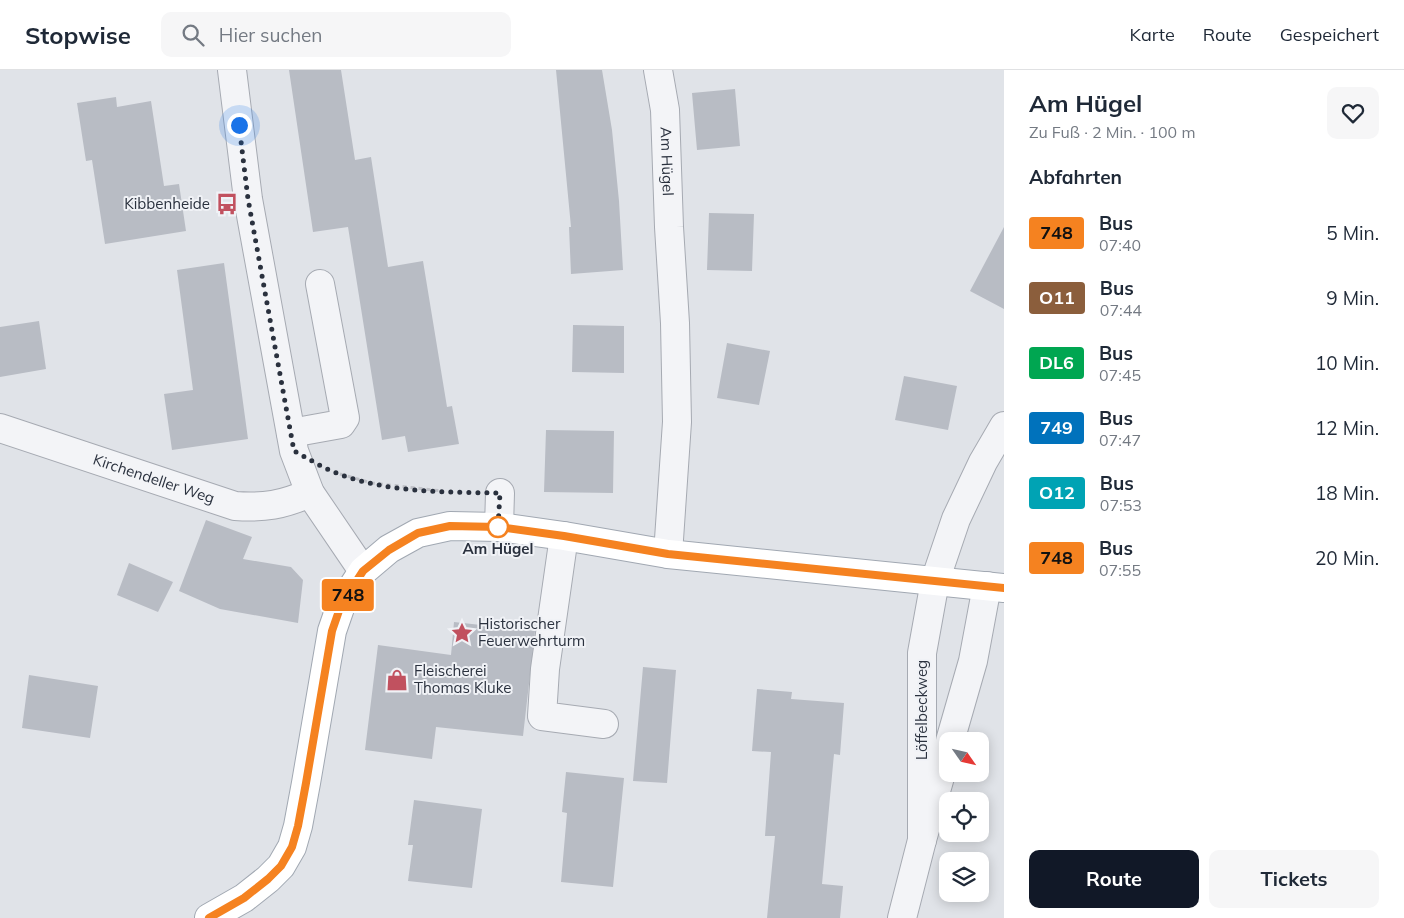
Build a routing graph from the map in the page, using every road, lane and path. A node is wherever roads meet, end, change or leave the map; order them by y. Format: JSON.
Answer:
{"nodes":[{"id":1,"x":232,"y":70,"type":"edge"},
{"id":2,"x":658,"y":70,"type":"edge"},
{"id":3,"x":320,"y":284,"type":"dead end"},
{"id":4,"x":1004,"y":426,"type":"edge"},
{"id":5,"x":0,"y":428,"type":"edge"},
{"id":6,"x":291,"y":434,"type":"junction"},
{"id":7,"x":339,"y":474,"type":"dead end"},
{"id":8,"x":443,"y":491,"type":"dead end"},
{"id":9,"x":500,"y":493,"type":"dead end"},
{"id":10,"x":298,"y":498,"type":"junction"},
{"id":11,"x":499,"y":527,"type":"junction"},
{"id":12,"x":564,"y":536,"type":"junction"},
{"id":13,"x":668,"y":554,"type":"junction"},
{"id":14,"x":363,"y":571,"type":"junction"},
{"id":15,"x":935,"y":581,"type":"junction"},
{"id":16,"x":996,"y":587,"type":"edge"},
{"id":17,"x":604,"y":724,"type":"dead end"},
{"id":18,"x":953,"y":732,"type":"edge"},
{"id":19,"x":939,"y":780,"type":"edge"},
{"id":20,"x":922,"y":840,"type":"junction"},
{"id":21,"x":209,"y":918,"type":"edge"},
{"id":22,"x":902,"y":918,"type":"edge"}],
"edges":[{"from":1,"to":6,"type":"street"},
{"from":2,"to":13,"type":"street","name":"Am Hügel"},
{"from":3,"to":6,"type":"street"},
{"from":4,"to":15,"type":"street","name":"Löffelbeckweg"},
{"from":5,"to":10,"type":"street","name":"Kirchendeller Weg"},
{"from":6,"to":10,"type":"street"},
{"from":7,"to":8,"type":"path"},
{"from":9,"to":11,"type":"street"},
{"from":10,"to":14,"type":"street"},
{"from":11,"to":12,"type":"main road"},
{"from":11,"to":14,"type":"main road"},
{"from":12,"to":13,"type":"main road"},
{"from":12,"to":17,"type":"street"},
{"from":13,"to":15,"type":"main road"},
{"from":14,"to":21,"type":"main road"},
{"from":15,"to":16,"type":"main road"},
{"from":15,"to":20,"type":"street","name":"Löffelbeckweg"},
{"from":16,"to":18,"type":"street","name":"Löffelbeckweg"},
{"from":19,"to":20,"type":"street","name":"Löffelbeckweg"},
{"from":20,"to":22,"type":"street","name":"Löffelbeckweg"}]}
